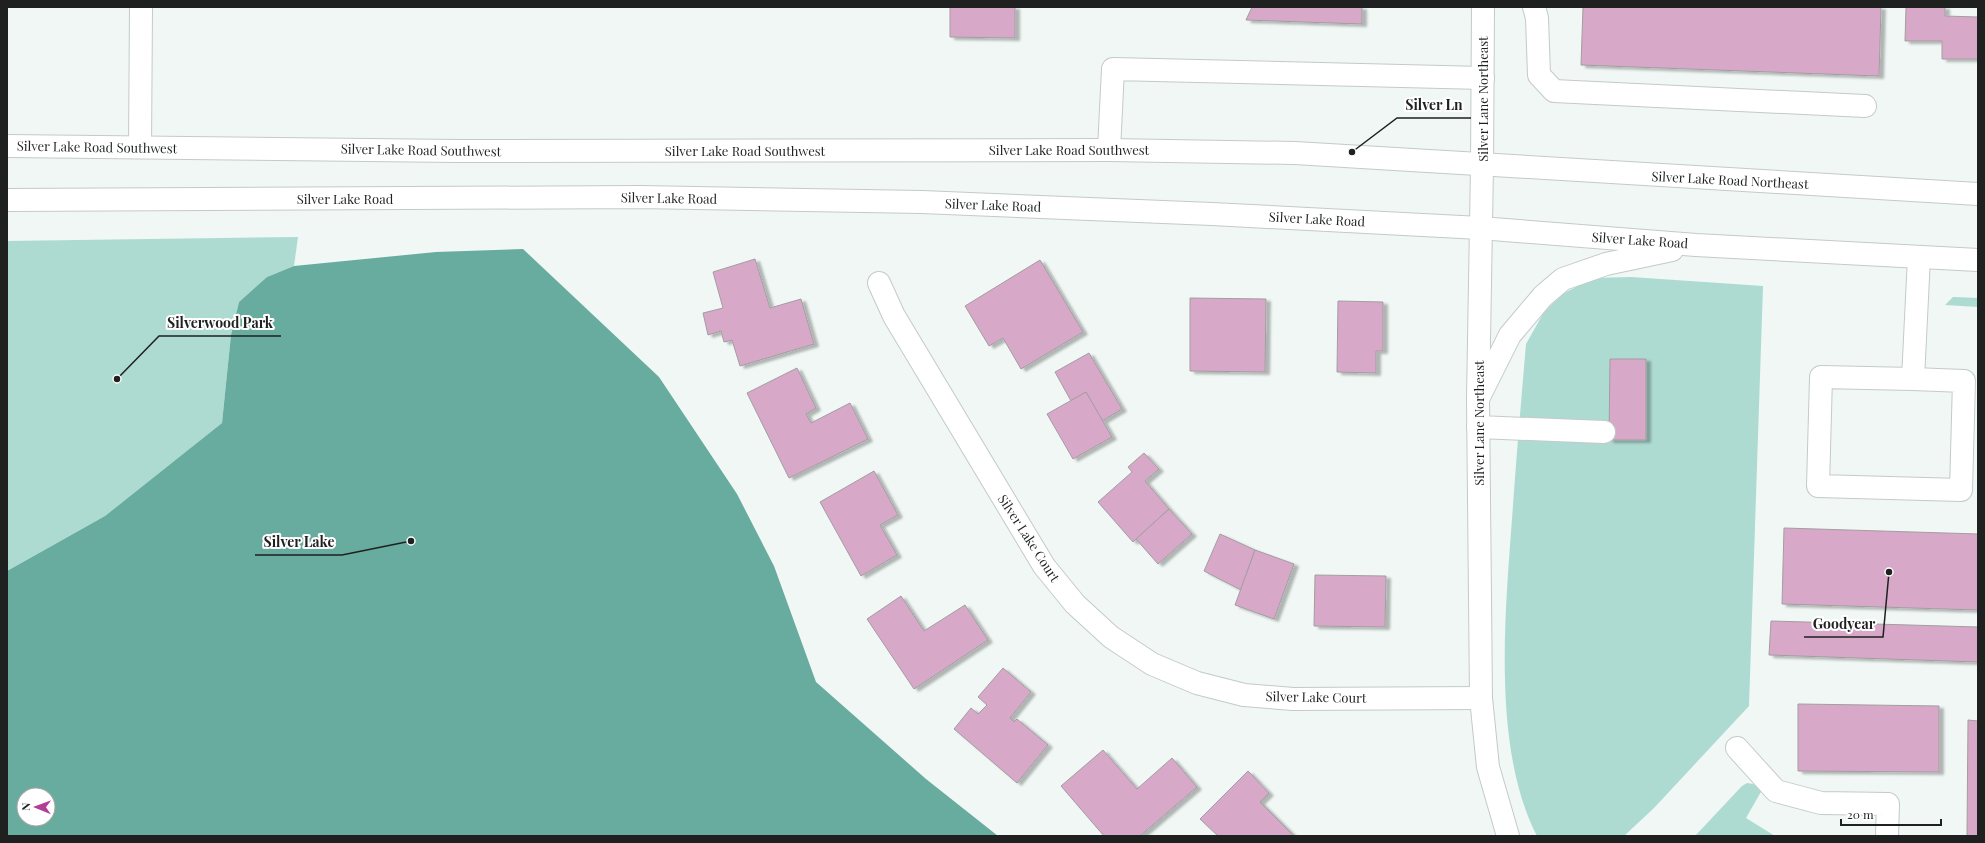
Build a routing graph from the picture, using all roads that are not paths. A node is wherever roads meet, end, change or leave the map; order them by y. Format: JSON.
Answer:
{"nodes":[{"id":1,"x":141,"y":7,"type":"edge"},
{"id":2,"x":1483,"y":7,"type":"edge"},
{"id":3,"x":1534,"y":7,"type":"edge"},
{"id":4,"x":1483,"y":78,"type":"junction"},
{"id":5,"x":1865,"y":106,"type":"dead end"},
{"id":6,"x":7,"y":146,"type":"edge"},
{"id":7,"x":140,"y":147,"type":"junction"},
{"id":8,"x":1109,"y":150,"type":"junction"},
{"id":9,"x":1482,"y":166,"type":"junction"},
{"id":10,"x":1978,"y":194,"type":"edge"},
{"id":11,"x":7,"y":200,"type":"edge"},
{"id":12,"x":1480,"y":228,"type":"junction"},
{"id":13,"x":1696,"y":245,"type":"junction"},
{"id":14,"x":1919,"y":257,"type":"junction"},
{"id":15,"x":1978,"y":260,"type":"edge"},
{"id":16,"x":879,"y":282,"type":"dead end"},
{"id":17,"x":1913,"y":379,"type":"junction"},
{"id":18,"x":1478,"y":399,"type":"junction"},
{"id":19,"x":1478,"y":427,"type":"junction"},
{"id":20,"x":1604,"y":432,"type":"dead end"},
{"id":21,"x":1481,"y":698,"type":"junction"},
{"id":22,"x":1737,"y":748,"type":"dead end"},
{"id":23,"x":1508,"y":836,"type":"edge"},
{"id":24,"x":1887,"y":836,"type":"edge"}],
"edges":[{"from":1,"to":7,"type":"main road"},
{"from":2,"to":4,"type":"main road","name":"Silver Lane Northeast"},
{"from":3,"to":5,"type":"main road"},
{"from":4,"to":8,"type":"main road"},
{"from":4,"to":9,"type":"main road","name":"Silver Lane Northeast"},
{"from":6,"to":7,"type":"main road","name":"Silver Lake Road Southwest"},
{"from":7,"to":8,"type":"main road","name":"Silver Lake Road Southwest"},
{"from":8,"to":9,"type":"main road","name":"Silver Lake Road Southwest"},
{"from":9,"to":10,"type":"main road","name":"Silver Lake Road Northeast"},
{"from":9,"to":12,"type":"main road","name":"Silver Lane Northeast"},
{"from":11,"to":12,"type":"main road","name":"Silver Lake Road"},
{"from":12,"to":13,"type":"main road","name":"Silver Lake Road"},
{"from":12,"to":18,"type":"main road","name":"Silver Lane Northeast"},
{"from":13,"to":14,"type":"main road","name":"Silver Lake Road"},
{"from":13,"to":18,"type":"main road"},
{"from":14,"to":15,"type":"main road","name":"Silver Lake Road"},
{"from":14,"to":17,"type":"main road"},
{"from":16,"to":21,"type":"main road","name":"Silver Lake Court"},
{"from":17,"to":17,"type":"main road"},
{"from":18,"to":19,"type":"main road","name":"Silver Lane Northeast"},
{"from":19,"to":20,"type":"main road"},
{"from":19,"to":21,"type":"main road","name":"Silver Lane Northeast"},
{"from":21,"to":23,"type":"main road","name":"Silver Lane Northeast"},
{"from":22,"to":24,"type":"main road"}]}
